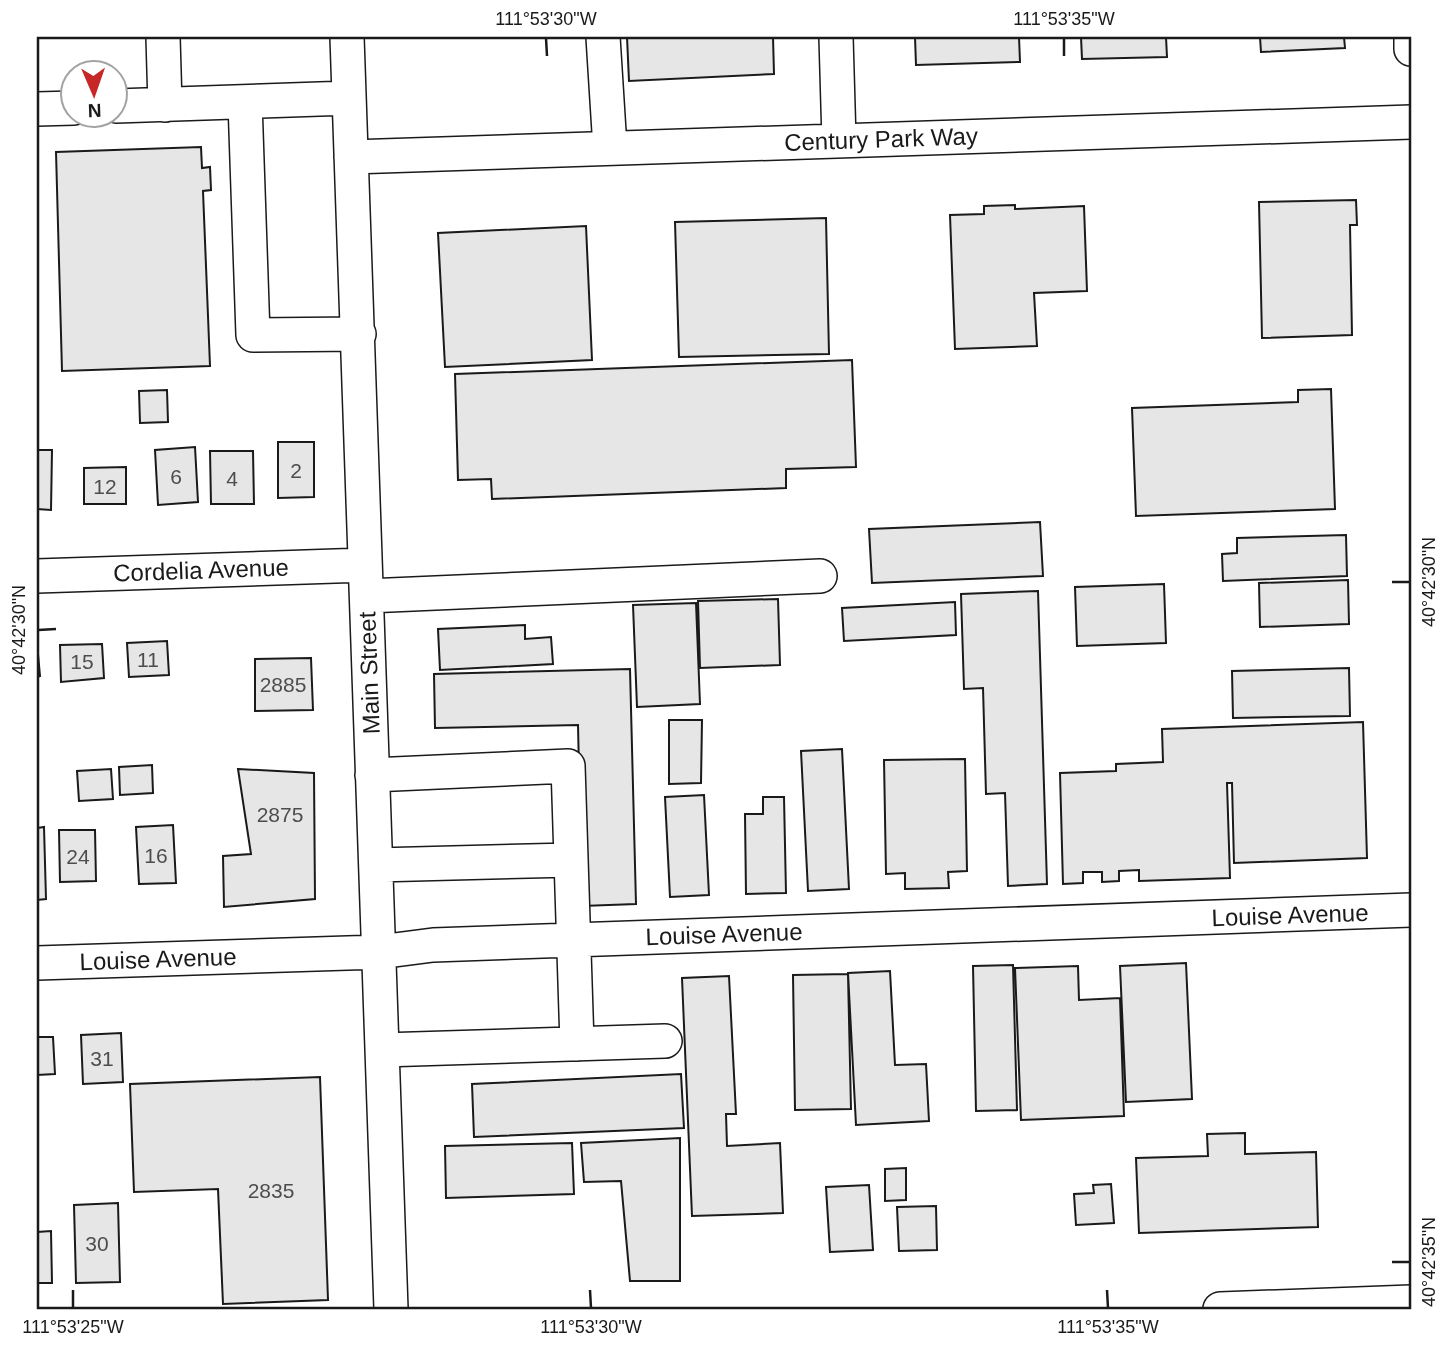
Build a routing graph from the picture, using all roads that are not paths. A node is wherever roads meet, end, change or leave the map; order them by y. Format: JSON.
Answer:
{"nodes":[{"id":1,"x":163,"y":37,"type":"edge"},
{"id":2,"x":348,"y":37,"type":"edge"},
{"id":3,"x":603,"y":37,"type":"edge"},
{"id":4,"x":836,"y":37,"type":"edge"},
{"id":5,"x":1411,"y":37,"type":"edge"},
{"id":6,"x":1411,"y":49,"type":"edge"},
{"id":7,"x":349,"y":98,"type":"junction"},
{"id":8,"x":245,"y":102,"type":"junction"},
{"id":9,"x":165,"y":105,"type":"junction"},
{"id":10,"x":130,"y":106,"type":"edge"},
{"id":11,"x":60,"y":108,"type":"edge"},
{"id":12,"x":37,"y":109,"type":"edge"},
{"id":13,"x":1411,"y":122,"type":"edge"},
{"id":14,"x":839,"y":141,"type":"junction"},
{"id":15,"x":610,"y":148,"type":"junction"},
{"id":16,"x":351,"y":158,"type":"junction"},
{"id":17,"x":359,"y":334,"type":"junction"},
{"id":18,"x":37,"y":576,"type":"edge"},
{"id":19,"x":820,"y":576,"type":"dead end"},
{"id":20,"x":366,"y":580,"type":"junction"},
{"id":21,"x":372,"y":775,"type":"junction"},
{"id":22,"x":571,"y":860,"type":"junction"},
{"id":23,"x":376,"y":865,"type":"junction"},
{"id":24,"x":1411,"y":910,"type":"edge"},
{"id":25,"x":574,"y":940,"type":"junction"},
{"id":26,"x":379,"y":952,"type":"junction"},
{"id":27,"x":37,"y":963,"type":"edge"},
{"id":28,"x":665,"y":1041,"type":"dead end"},
{"id":29,"x":577,"y":1044,"type":"junction"},
{"id":30,"x":382,"y":1050,"type":"junction"},
{"id":31,"x":1411,"y":1302,"type":"edge"},
{"id":32,"x":391,"y":1309,"type":"edge"},
{"id":33,"x":1220,"y":1309,"type":"edge"}],
"edges":[{"from":1,"to":9,"type":"street"},
{"from":2,"to":7,"type":"street","name":"Main Street"},
{"from":3,"to":15,"type":"street"},
{"from":4,"to":14,"type":"street"},
{"from":5,"to":6,"type":"street"},
{"from":7,"to":8,"type":"street"},
{"from":7,"to":16,"type":"street","name":"Main Street"},
{"from":8,"to":9,"type":"street"},
{"from":8,"to":17,"type":"street"},
{"from":9,"to":10,"type":"street"},
{"from":11,"to":12,"type":"street"},
{"from":13,"to":14,"type":"street","name":"Century Park Way"},
{"from":14,"to":15,"type":"street","name":"Century Park Way"},
{"from":15,"to":16,"type":"street","name":"Century Park Way"},
{"from":16,"to":17,"type":"street","name":"Main Street"},
{"from":17,"to":20,"type":"street","name":"Main Street"},
{"from":18,"to":20,"type":"street","name":"Cordelia Avenue"},
{"from":19,"to":20,"type":"street","name":"Cordelia Avenue"},
{"from":20,"to":21,"type":"street","name":"Main Street"},
{"from":21,"to":22,"type":"street"},
{"from":21,"to":23,"type":"street","name":"Main Street"},
{"from":22,"to":23,"type":"street"},
{"from":22,"to":25,"type":"street"},
{"from":23,"to":26,"type":"street","name":"Main Street"},
{"from":24,"to":25,"type":"street","name":"Louise Avenue"},
{"from":25,"to":26,"type":"street","name":"Louise Avenue"},
{"from":25,"to":29,"type":"street"},
{"from":26,"to":27,"type":"street","name":"Louise Avenue"},
{"from":26,"to":30,"type":"street","name":"Main Street"},
{"from":28,"to":29,"type":"street"},
{"from":29,"to":30,"type":"street"},
{"from":30,"to":32,"type":"street","name":"Main Street"},
{"from":31,"to":33,"type":"street"}]}
